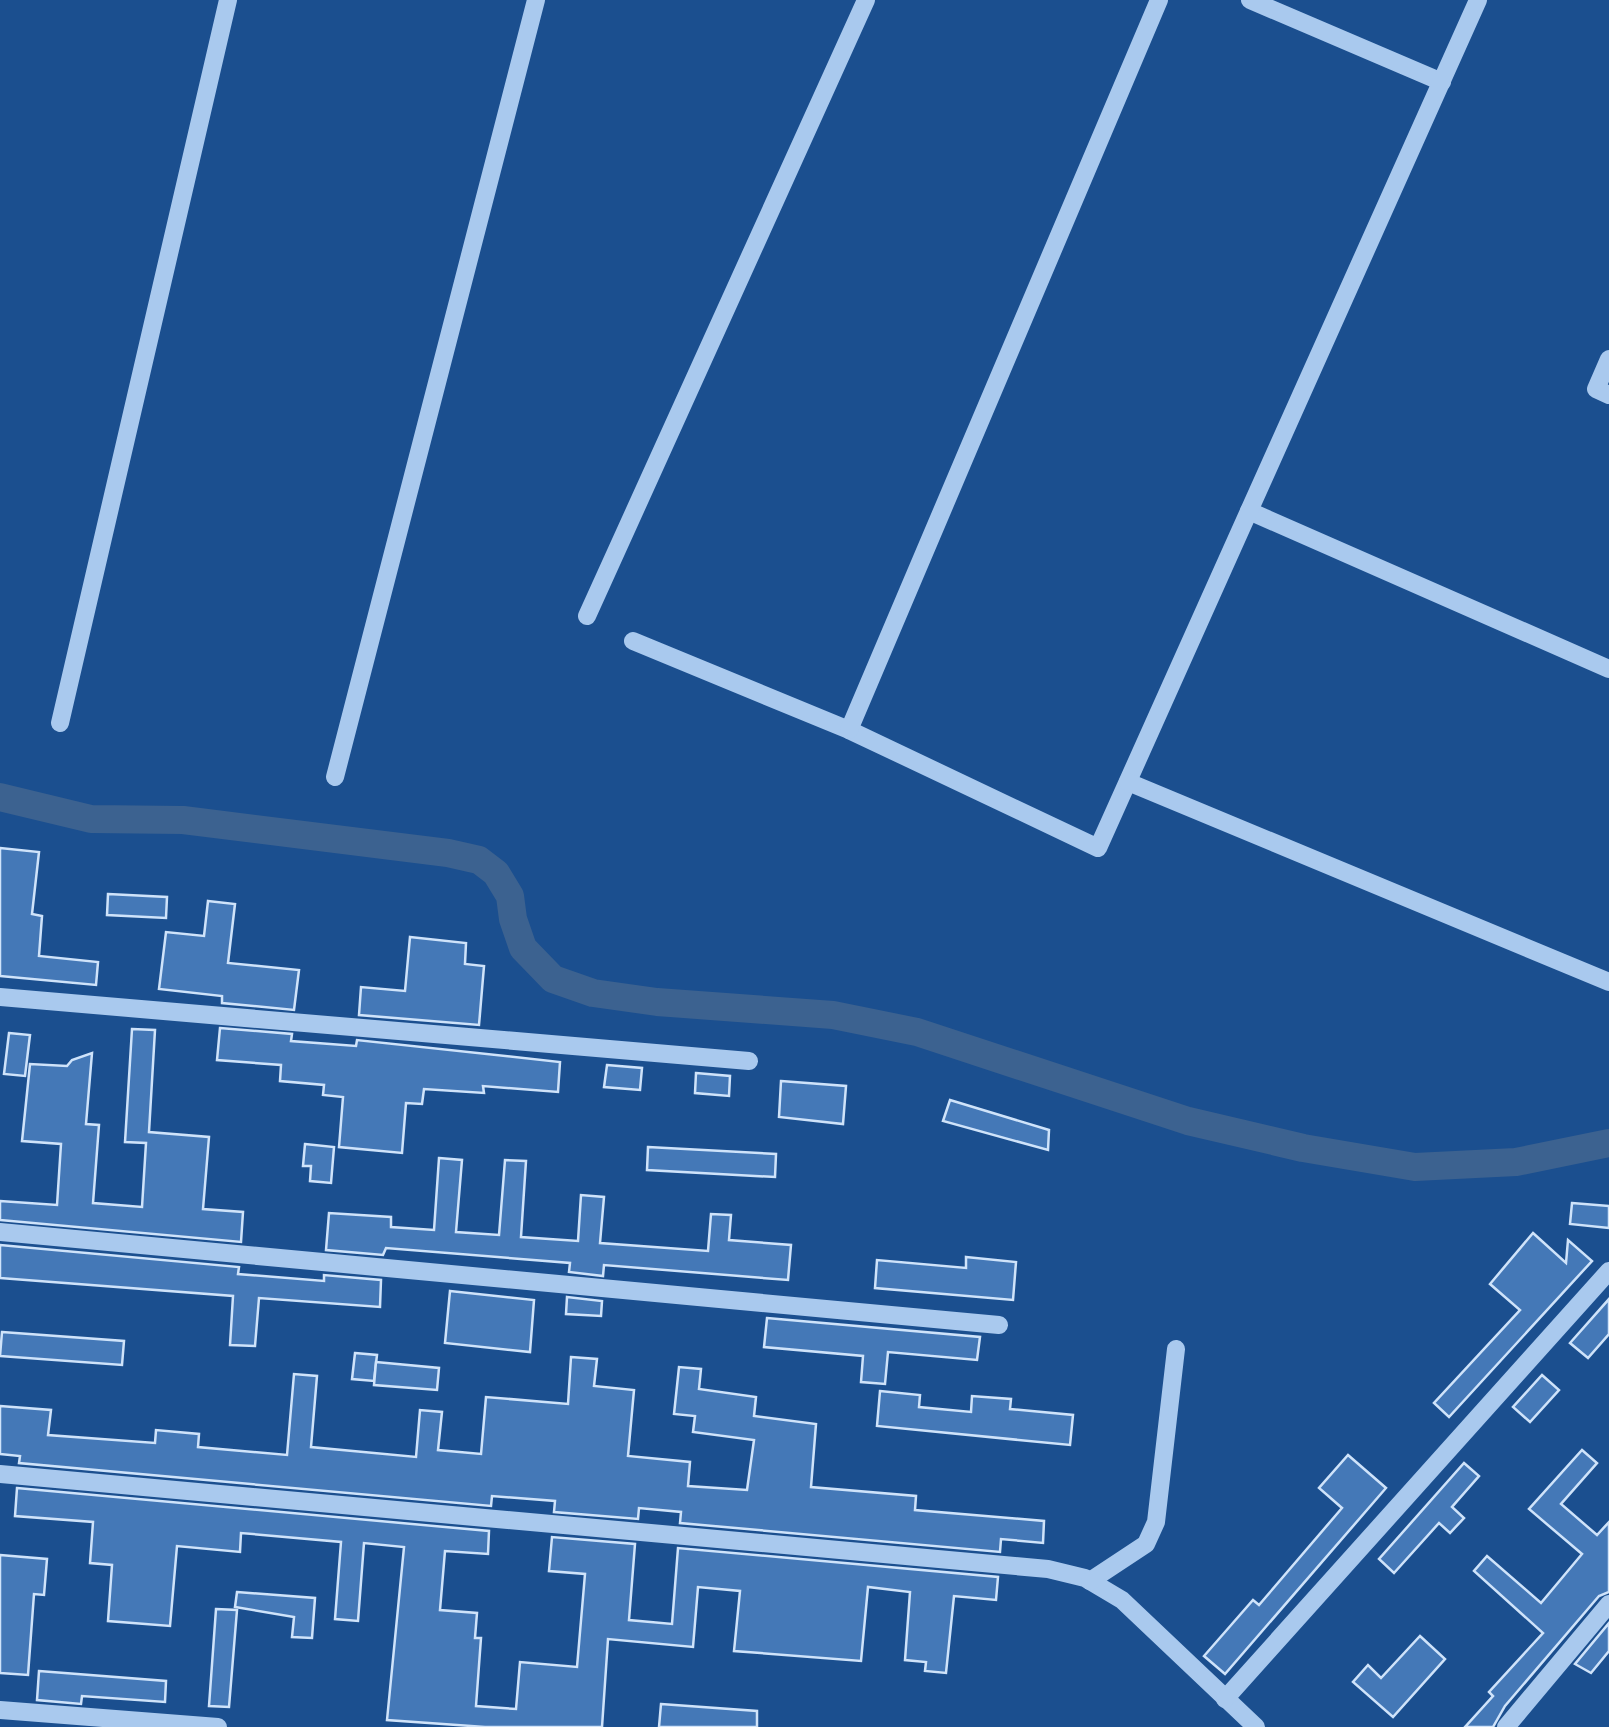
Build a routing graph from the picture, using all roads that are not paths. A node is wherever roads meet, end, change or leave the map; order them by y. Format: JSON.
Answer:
{"nodes":[{"id":1,"x":228,"y":0,"type":"edge"},
{"id":2,"x":536,"y":0,"type":"edge"},
{"id":3,"x":866,"y":0,"type":"edge"},
{"id":4,"x":1158,"y":0,"type":"edge"},
{"id":5,"x":1250,"y":0,"type":"edge"},
{"id":6,"x":1478,"y":0,"type":"edge"},
{"id":7,"x":1442,"y":82,"type":"junction"},
{"id":8,"x":1609,"y":359,"type":"edge"},
{"id":9,"x":1609,"y":395,"type":"edge"},
{"id":10,"x":1249,"y":510,"type":"junction"},
{"id":11,"x":588,"y":616,"type":"dead end"},
{"id":12,"x":633,"y":641,"type":"dead end"},
{"id":13,"x":1609,"y":669,"type":"edge"},
{"id":14,"x":60,"y":723,"type":"dead end"},
{"id":15,"x":850,"y":730,"type":"junction"},
{"id":16,"x":335,"y":777,"type":"dead end"},
{"id":17,"x":1128,"y":782,"type":"junction"},
{"id":18,"x":1609,"y":982,"type":"edge"},
{"id":19,"x":0,"y":997,"type":"edge"},
{"id":20,"x":748,"y":1060,"type":"dead end"},
{"id":21,"x":0,"y":1232,"type":"edge"},
{"id":22,"x":1609,"y":1271,"type":"edge"},
{"id":23,"x":999,"y":1325,"type":"dead end"},
{"id":24,"x":1176,"y":1349,"type":"dead end"},
{"id":25,"x":0,"y":1474,"type":"edge"},
{"id":26,"x":1090,"y":1581,"type":"junction"},
{"id":27,"x":1609,"y":1604,"type":"edge"},
{"id":28,"x":1226,"y":1699,"type":"junction"},
{"id":29,"x":0,"y":1710,"type":"edge"},
{"id":30,"x":218,"y":1727,"type":"edge"},
{"id":31,"x":1256,"y":1727,"type":"edge"},
{"id":32,"x":1506,"y":1727,"type":"edge"}],
"edges":[{"from":1,"to":14,"type":"street"},
{"from":2,"to":16,"type":"street"},
{"from":3,"to":11,"type":"street"},
{"from":4,"to":15,"type":"street"},
{"from":5,"to":7,"type":"street"},
{"from":6,"to":7,"type":"street"},
{"from":7,"to":10,"type":"street"},
{"from":8,"to":9,"type":"street"},
{"from":10,"to":13,"type":"street"},
{"from":10,"to":17,"type":"street"},
{"from":12,"to":15,"type":"street"},
{"from":15,"to":17,"type":"street"},
{"from":17,"to":18,"type":"street"},
{"from":19,"to":20,"type":"street"},
{"from":21,"to":23,"type":"street"},
{"from":22,"to":28,"type":"street"},
{"from":24,"to":26,"type":"street"},
{"from":25,"to":26,"type":"street"},
{"from":26,"to":28,"type":"street"},
{"from":27,"to":32,"type":"street"},
{"from":28,"to":31,"type":"street"},
{"from":29,"to":30,"type":"street"}]}
